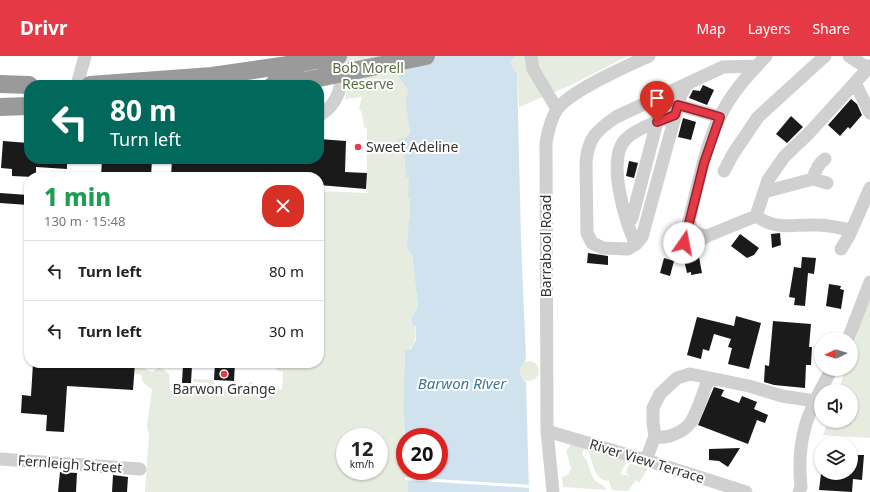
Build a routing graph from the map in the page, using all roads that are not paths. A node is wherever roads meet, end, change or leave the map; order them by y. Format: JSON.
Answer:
{"nodes":[{"id":1,"x":85,"y":56,"type":"edge"},
{"id":2,"x":337,"y":56,"type":"edge"},
{"id":3,"x":426,"y":56,"type":"edge"},
{"id":4,"x":531,"y":56,"type":"edge"},
{"id":5,"x":648,"y":56,"type":"edge"},
{"id":6,"x":766,"y":56,"type":"edge"},
{"id":7,"x":825,"y":56,"type":"edge"},
{"id":8,"x":849,"y":56,"type":"edge"},
{"id":9,"x":757,"y":66,"type":"junction"},
{"id":10,"x":870,"y":66,"type":"edge"},
{"id":11,"x":78,"y":80,"type":"edge"},
{"id":12,"x":161,"y":80,"type":"edge"},
{"id":13,"x":309,"y":80,"type":"edge"},
{"id":14,"x":688,"y":83,"type":"junction"},
{"id":15,"x":855,"y":83,"type":"junction"},
{"id":16,"x":0,"y":84,"type":"edge"},
{"id":17,"x":24,"y":85,"type":"edge"},
{"id":18,"x":24,"y":106,"type":"edge"},
{"id":19,"x":0,"y":107,"type":"edge"},
{"id":20,"x":557,"y":109,"type":"junction"},
{"id":21,"x":676,"y":110,"type":"junction"},
{"id":22,"x":324,"y":112,"type":"edge"},
{"id":23,"x":870,"y":113,"type":"edge"},
{"id":24,"x":720,"y":117,"type":"junction"},
{"id":25,"x":657,"y":122,"type":"junction"},
{"id":26,"x":825,"y":159,"type":"dead end"},
{"id":27,"x":724,"y":171,"type":"dead end"},
{"id":28,"x":813,"y":179,"type":"junction"},
{"id":29,"x":827,"y":183,"type":"dead end"},
{"id":30,"x":870,"y":188,"type":"edge"},
{"id":31,"x":764,"y":192,"type":"junction"},
{"id":32,"x":756,"y":216,"type":"junction"},
{"id":33,"x":628,"y":224,"type":"junction"},
{"id":34,"x":852,"y":230,"type":"junction"},
{"id":35,"x":636,"y":244,"type":"junction"},
{"id":36,"x":841,"y":249,"type":"dead end"},
{"id":37,"x":870,"y":282,"type":"edge"},
{"id":38,"x":851,"y":332,"type":"edge"},
{"id":39,"x":709,"y":378,"type":"junction"},
{"id":40,"x":814,"y":401,"type":"edge"},
{"id":41,"x":814,"y":403,"type":"edge"},
{"id":42,"x":547,"y":431,"type":"junction"},
{"id":43,"x":655,"y":436,"type":"junction"},
{"id":44,"x":0,"y":459,"type":"edge"},
{"id":45,"x":646,"y":460,"type":"junction"},
{"id":46,"x":140,"y":469,"type":"dead end"},
{"id":47,"x":553,"y":492,"type":"edge"},
{"id":48,"x":746,"y":492,"type":"edge"},
{"id":49,"x":799,"y":492,"type":"edge"}],
"edges":[{"from":1,"to":11,"type":"street"},
{"from":2,"to":12,"type":"highway","bridge":true},
{"from":2,"to":22,"type":"street"},
{"from":3,"to":13,"type":"highway","bridge":true},
{"from":4,"to":20,"type":"street"},
{"from":5,"to":20,"type":"street","name":"Barrabool Road"},
{"from":6,"to":9,"type":"street"},
{"from":7,"to":27,"type":"street"},
{"from":8,"to":10,"type":"street"},
{"from":9,"to":14,"type":"street"},
{"from":9,"to":24,"type":"street"},
{"from":10,"to":15,"type":"street"},
{"from":14,"to":21,"type":"street"},
{"from":14,"to":35,"type":"street"},
{"from":15,"to":23,"type":"street"},
{"from":15,"to":31,"type":"street"},
{"from":16,"to":17,"type":"highway"},
{"from":18,"to":19,"type":"highway"},
{"from":20,"to":42,"type":"street","name":"Barrabool Road"},
{"from":21,"to":24,"type":"street"},
{"from":21,"to":25,"type":"street"},
{"from":21,"to":35,"type":"street"},
{"from":24,"to":32,"type":"street"},
{"from":25,"to":33,"type":"street"},
{"from":25,"to":33,"type":"street"},
{"from":26,"to":28,"type":"street"},
{"from":28,"to":29,"type":"street"},
{"from":28,"to":31,"type":"street"},
{"from":30,"to":34,"type":"street"},
{"from":31,"to":32,"type":"street"},
{"from":32,"to":34,"type":"street"},
{"from":33,"to":35,"type":"street"},
{"from":34,"to":36,"type":"street"},
{"from":37,"to":38,"type":"street"},
{"from":39,"to":40,"type":"street"},
{"from":39,"to":43,"type":"street"},
{"from":39,"to":43,"type":"street"},
{"from":41,"to":49,"type":"street"},
{"from":42,"to":45,"type":"street","name":"River View Terrace"},
{"from":42,"to":47,"type":"street","name":"Barrabool Road"},
{"from":43,"to":45,"type":"street"},
{"from":44,"to":46,"type":"street","name":"Fernleigh Street"},
{"from":45,"to":48,"type":"street","name":"River View Terrace"}]}
